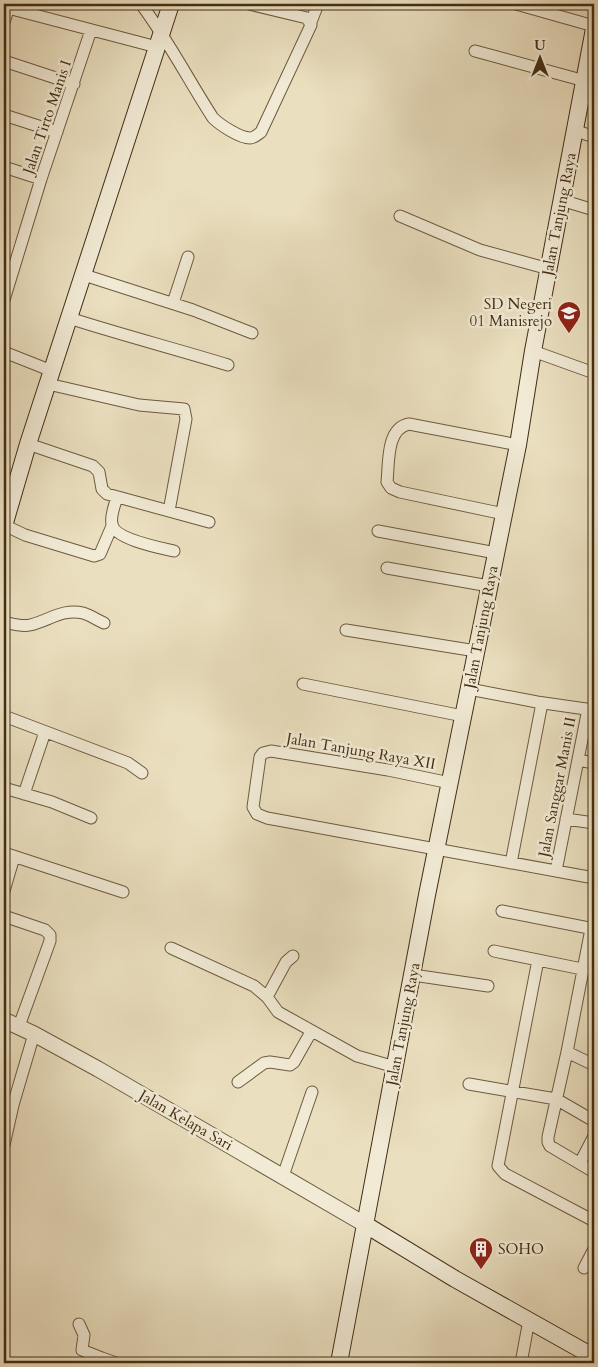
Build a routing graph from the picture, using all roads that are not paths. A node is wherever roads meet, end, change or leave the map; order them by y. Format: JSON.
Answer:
{"nodes":[{"id":1,"x":141,"y":4,"type":"edge"},
{"id":2,"x":171,"y":4,"type":"edge"},
{"id":3,"x":249,"y":4,"type":"edge"},
{"id":4,"x":318,"y":4,"type":"edge"},
{"id":5,"x":516,"y":4,"type":"edge"},
{"id":6,"x":9,"y":6,"type":"edge"},
{"id":7,"x":4,"y":22,"type":"edge"},
{"id":8,"x":311,"y":22,"type":"junction"},
{"id":9,"x":594,"y":27,"type":"edge"},
{"id":10,"x":91,"y":30,"type":"junction"},
{"id":11,"x":160,"y":40,"type":"junction"},
{"id":12,"x":475,"y":51,"type":"dead end"},
{"id":13,"x":4,"y":61,"type":"edge"},
{"id":14,"x":588,"y":75,"type":"edge"},
{"id":15,"x":74,"y":84,"type":"junction"},
{"id":16,"x":4,"y":115,"type":"edge"},
{"id":17,"x":574,"y":130,"type":"junction"},
{"id":18,"x":57,"y":132,"type":"junction"},
{"id":19,"x":594,"y":137,"type":"edge"},
{"id":20,"x":4,"y":167,"type":"edge"},
{"id":21,"x":41,"y":179,"type":"junction"},
{"id":22,"x":562,"y":200,"type":"junction"},
{"id":23,"x":594,"y":210,"type":"edge"},
{"id":24,"x":400,"y":216,"type":"dead end"},
{"id":25,"x":188,"y":257,"type":"dead end"},
{"id":26,"x":549,"y":269,"type":"junction"},
{"id":27,"x":84,"y":275,"type":"junction"},
{"id":28,"x":4,"y":297,"type":"edge"},
{"id":29,"x":173,"y":303,"type":"junction"},
{"id":30,"x":69,"y":318,"type":"junction"},
{"id":31,"x":252,"y":333,"type":"dead end"},
{"id":32,"x":533,"y":351,"type":"junction"},
{"id":33,"x":4,"y":352,"type":"edge"},
{"id":34,"x":228,"y":365,"type":"dead end"},
{"id":35,"x":594,"y":373,"type":"edge"},
{"id":36,"x":50,"y":377,"type":"junction"},
{"id":37,"x":28,"y":444,"type":"junction"},
{"id":38,"x":518,"y":445,"type":"junction"},
{"id":39,"x":117,"y":497,"type":"junction"},
{"id":40,"x":169,"y":511,"type":"junction"},
{"id":41,"x":504,"y":514,"type":"junction"},
{"id":42,"x":209,"y":522,"type":"dead end"},
{"id":43,"x":4,"y":525,"type":"edge"},
{"id":44,"x":112,"y":526,"type":"junction"},
{"id":45,"x":378,"y":531,"type":"dead end"},
{"id":46,"x":174,"y":551,"type":"dead end"},
{"id":47,"x":496,"y":553,"type":"junction"},
{"id":48,"x":387,"y":568,"type":"dead end"},
{"id":49,"x":489,"y":586,"type":"junction"},
{"id":50,"x":4,"y":622,"type":"edge"},
{"id":51,"x":104,"y":623,"type":"dead end"},
{"id":52,"x":346,"y":630,"type":"dead end"},
{"id":53,"x":476,"y":651,"type":"junction"},
{"id":54,"x":303,"y":684,"type":"dead end"},
{"id":55,"x":469,"y":689,"type":"junction"},
{"id":56,"x":542,"y":703,"type":"junction"},
{"id":57,"x":591,"y":710,"type":"edge"},
{"id":58,"x":4,"y":716,"type":"edge"},
{"id":59,"x":463,"y":716,"type":"junction"},
{"id":60,"x":45,"y":732,"type":"junction"},
{"id":61,"x":578,"y":760,"type":"junction"},
{"id":62,"x":594,"y":763,"type":"edge"},
{"id":63,"x":142,"y":773,"type":"dead end"},
{"id":64,"x":450,"y":783,"type":"junction"},
{"id":65,"x":4,"y":788,"type":"edge"},
{"id":66,"x":24,"y":794,"type":"junction"},
{"id":67,"x":91,"y":818,"type":"dead end"},
{"id":68,"x":566,"y":819,"type":"junction"},
{"id":69,"x":594,"y":823,"type":"edge"},
{"id":70,"x":437,"y":849,"type":"junction"},
{"id":71,"x":9,"y":855,"type":"edge"},
{"id":72,"x":511,"y":863,"type":"junction"},
{"id":73,"x":556,"y":871,"type":"junction"},
{"id":74,"x":594,"y":878,"type":"edge"},
{"id":75,"x":4,"y":891,"type":"edge"},
{"id":76,"x":123,"y":892,"type":"dead end"},
{"id":77,"x":502,"y":911,"type":"dead end"},
{"id":78,"x":4,"y":916,"type":"edge"},
{"id":79,"x":592,"y":929,"type":"edge"},
{"id":80,"x":171,"y":948,"type":"dead end"},
{"id":81,"x":494,"y":951,"type":"dead end"},
{"id":82,"x":293,"y":956,"type":"dead end"},
{"id":83,"x":538,"y":960,"type":"junction"},
{"id":84,"x":582,"y":969,"type":"junction"},
{"id":85,"x":413,"y":975,"type":"junction"},
{"id":86,"x":488,"y":986,"type":"dead end"},
{"id":87,"x":267,"y":997,"type":"junction"},
{"id":88,"x":4,"y":1020,"type":"edge"},
{"id":89,"x":19,"y":1026,"type":"junction"},
{"id":90,"x":311,"y":1032,"type":"junction"},
{"id":91,"x":34,"y":1034,"type":"junction"},
{"id":92,"x":567,"y":1052,"type":"junction"},
{"id":93,"x":594,"y":1065,"type":"edge"},
{"id":94,"x":395,"y":1068,"type":"junction"},
{"id":95,"x":238,"y":1082,"type":"dead end"},
{"id":96,"x":469,"y":1084,"type":"dead end"},
{"id":97,"x":312,"y":1092,"type":"dead end"},
{"id":98,"x":513,"y":1092,"type":"junction"},
{"id":99,"x":556,"y":1099,"type":"junction"},
{"id":100,"x":594,"y":1121,"type":"edge"},
{"id":101,"x":594,"y":1136,"type":"edge"},
{"id":102,"x":4,"y":1145,"type":"edge"},
{"id":103,"x":580,"y":1164,"type":"junction"},
{"id":104,"x":594,"y":1172,"type":"edge"},
{"id":105,"x":283,"y":1176,"type":"junction"},
{"id":106,"x":594,"y":1221,"type":"edge"},
{"id":107,"x":366,"y":1225,"type":"junction"},
{"id":108,"x":594,"y":1249,"type":"edge"},
{"id":109,"x":584,"y":1268,"type":"dead end"},
{"id":110,"x":529,"y":1320,"type":"junction"},
{"id":111,"x":79,"y":1324,"type":"dead end"},
{"id":112,"x":594,"y":1357,"type":"edge"},
{"id":113,"x":101,"y":1361,"type":"edge"},
{"id":114,"x":116,"y":1363,"type":"edge"},
{"id":115,"x":339,"y":1363,"type":"edge"},
{"id":116,"x":520,"y":1363,"type":"edge"}],
"edges":[{"from":1,"to":11,"type":"street"},
{"from":2,"to":11,"type":"main road"},
{"from":3,"to":8,"type":"street"},
{"from":4,"to":8,"type":"street"},
{"from":5,"to":9,"type":"street"},
{"from":6,"to":7,"type":"street"},
{"from":6,"to":10,"type":"street"},
{"from":8,"to":11,"type":"street"},
{"from":9,"to":14,"type":"main road","name":"Jalan Tanjung Raya"},
{"from":10,"to":11,"type":"street"},
{"from":10,"to":15,"type":"street","name":"Jalan Tirto Manis I"},
{"from":11,"to":27,"type":"main road"},
{"from":12,"to":14,"type":"street"},
{"from":13,"to":15,"type":"street"},
{"from":14,"to":17,"type":"main road","name":"Jalan Tanjung Raya"},
{"from":15,"to":18,"type":"street","name":"Jalan Tirto Manis I"},
{"from":16,"to":18,"type":"street"},
{"from":17,"to":19,"type":"street"},
{"from":17,"to":22,"type":"main road","name":"Jalan Tanjung Raya"},
{"from":18,"to":21,"type":"street","name":"Jalan Tirto Manis I"},
{"from":20,"to":21,"type":"street"},
{"from":21,"to":28,"type":"street","name":"Jalan Tirto Manis I"},
{"from":22,"to":23,"type":"street"},
{"from":22,"to":26,"type":"main road","name":"Jalan Tanjung Raya"},
{"from":24,"to":26,"type":"street"},
{"from":25,"to":29,"type":"street"},
{"from":26,"to":32,"type":"main road","name":"Jalan Tanjung Raya"},
{"from":27,"to":29,"type":"street"},
{"from":27,"to":30,"type":"main road"},
{"from":29,"to":31,"type":"street"},
{"from":30,"to":34,"type":"street"},
{"from":30,"to":36,"type":"main road"},
{"from":32,"to":35,"type":"street"},
{"from":32,"to":38,"type":"main road","name":"Jalan Tanjung Raya"},
{"from":33,"to":36,"type":"street"},
{"from":36,"to":37,"type":"main road"},
{"from":36,"to":40,"type":"street"},
{"from":37,"to":39,"type":"street"},
{"from":37,"to":43,"type":"main road"},
{"from":38,"to":41,"type":"main road","name":"Jalan Tanjung Raya"},
{"from":38,"to":41,"type":"street"},
{"from":39,"to":40,"type":"street"},
{"from":39,"to":44,"type":"street"},
{"from":40,"to":42,"type":"street"},
{"from":41,"to":47,"type":"main road","name":"Jalan Tanjung Raya"},
{"from":43,"to":44,"type":"street"},
{"from":44,"to":46,"type":"street"},
{"from":45,"to":47,"type":"street"},
{"from":47,"to":49,"type":"main road","name":"Jalan Tanjung Raya"},
{"from":48,"to":49,"type":"street"},
{"from":49,"to":53,"type":"main road","name":"Jalan Tanjung Raya"},
{"from":50,"to":51,"type":"street"},
{"from":52,"to":53,"type":"street"},
{"from":53,"to":55,"type":"main road","name":"Jalan Tanjung Raya"},
{"from":54,"to":59,"type":"street"},
{"from":55,"to":56,"type":"street"},
{"from":55,"to":59,"type":"main road","name":"Jalan Tanjung Raya"},
{"from":56,"to":57,"type":"street"},
{"from":56,"to":72,"type":"street"},
{"from":57,"to":61,"type":"street","name":"Jalan Sanggar Manis II"},
{"from":58,"to":60,"type":"street"},
{"from":59,"to":64,"type":"main road","name":"Jalan Tanjung Raya"},
{"from":60,"to":63,"type":"street"},
{"from":60,"to":66,"type":"street"},
{"from":61,"to":62,"type":"street"},
{"from":61,"to":68,"type":"street","name":"Jalan Sanggar Manis II"},
{"from":64,"to":70,"type":"main road","name":"Jalan Tanjung Raya"},
{"from":64,"to":70,"type":"street","name":"Jalan Tanjung Raya XII"},
{"from":65,"to":66,"type":"street"},
{"from":66,"to":67,"type":"street"},
{"from":68,"to":69,"type":"street"},
{"from":68,"to":73,"type":"street","name":"Jalan Sanggar Manis II"},
{"from":70,"to":72,"type":"street"},
{"from":70,"to":85,"type":"main road","name":"Jalan Tanjung Raya"},
{"from":71,"to":75,"type":"street"},
{"from":71,"to":76,"type":"street"},
{"from":72,"to":73,"type":"street"},
{"from":73,"to":74,"type":"street"},
{"from":77,"to":79,"type":"street"},
{"from":78,"to":89,"type":"street"},
{"from":79,"to":84,"type":"street"},
{"from":80,"to":87,"type":"street"},
{"from":81,"to":83,"type":"street"},
{"from":82,"to":87,"type":"street"},
{"from":83,"to":84,"type":"street"},
{"from":83,"to":98,"type":"street"},
{"from":84,"to":92,"type":"street"},
{"from":85,"to":86,"type":"street"},
{"from":85,"to":94,"type":"main road","name":"Jalan Tanjung Raya"},
{"from":87,"to":90,"type":"street"},
{"from":88,"to":89,"type":"street","name":"Jalan Kelapa Sari"},
{"from":89,"to":91,"type":"street","name":"Jalan Kelapa Sari"},
{"from":90,"to":94,"type":"street"},
{"from":90,"to":95,"type":"street"},
{"from":91,"to":102,"type":"street"},
{"from":91,"to":105,"type":"street","name":"Jalan Kelapa Sari"},
{"from":92,"to":93,"type":"street"},
{"from":92,"to":99,"type":"street"},
{"from":94,"to":107,"type":"main road","name":"Jalan Tanjung Raya"},
{"from":96,"to":98,"type":"street"},
{"from":97,"to":105,"type":"street"},
{"from":98,"to":99,"type":"street"},
{"from":98,"to":106,"type":"street"},
{"from":99,"to":100,"type":"street"},
{"from":99,"to":103,"type":"street"},
{"from":101,"to":103,"type":"street"},
{"from":103,"to":104,"type":"street"},
{"from":105,"to":107,"type":"street","name":"Jalan Kelapa Sari"},
{"from":107,"to":110,"type":"main road"},
{"from":107,"to":115,"type":"main road","name":"Jalan Tanjung Raya"},
{"from":108,"to":109,"type":"street"},
{"from":110,"to":112,"type":"main road"},
{"from":110,"to":116,"type":"street"},
{"from":111,"to":113,"type":"street"},
{"from":113,"to":114,"type":"street"}]}
